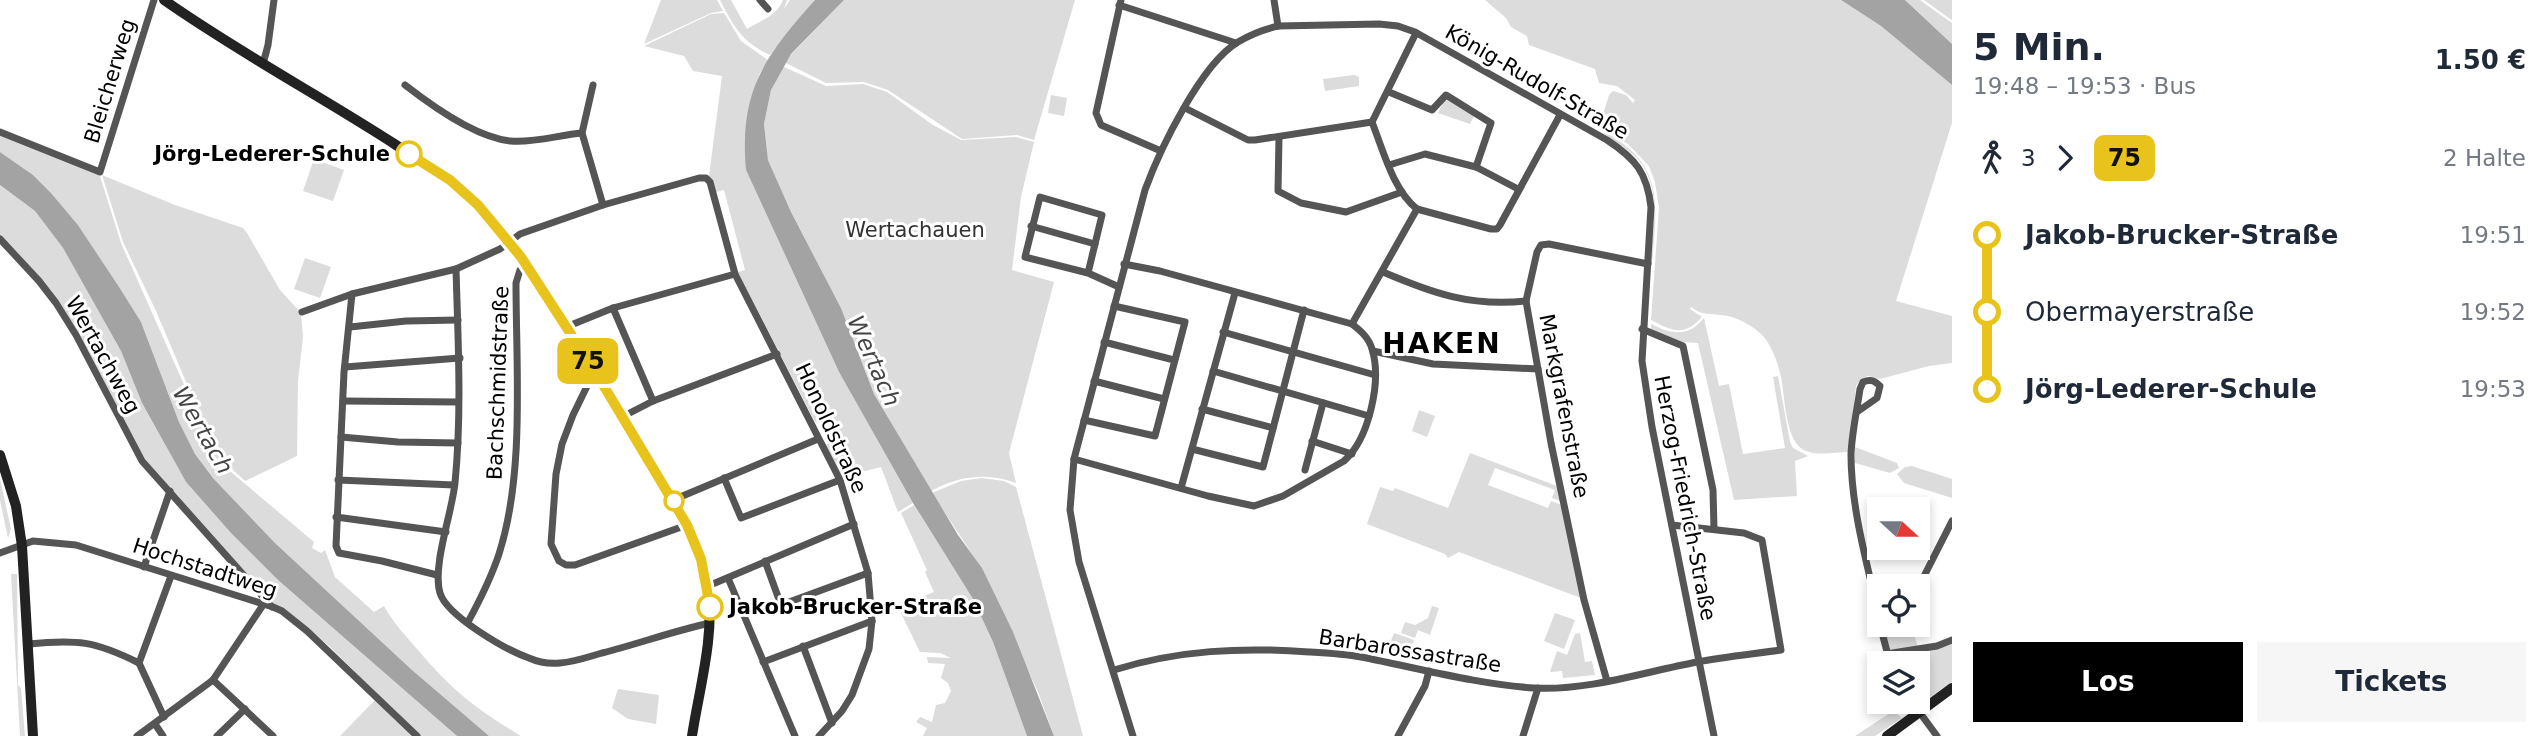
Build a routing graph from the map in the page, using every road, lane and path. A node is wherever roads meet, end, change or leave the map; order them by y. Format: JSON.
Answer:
{"nodes":[{"id":1,"x":154,"y":0,"type":"edge"},
{"id":2,"x":164,"y":0,"type":"edge"},
{"id":3,"x":274,"y":0,"type":"edge"},
{"id":4,"x":760,"y":0,"type":"edge"},
{"id":5,"x":1274,"y":0,"type":"edge"},
{"id":6,"x":1120,"y":2,"type":"edge"},
{"id":7,"x":768,"y":9,"type":"dead end"},
{"id":8,"x":1278,"y":26,"type":"junction"},
{"id":9,"x":1416,"y":33,"type":"junction"},
{"id":10,"x":1236,"y":43,"type":"junction"},
{"id":11,"x":263,"y":64,"type":"junction"},
{"id":12,"x":405,"y":85,"type":"dead end"},
{"id":13,"x":593,"y":85,"type":"dead end"},
{"id":14,"x":1388,"y":92,"type":"junction"},
{"id":15,"x":1185,"y":108,"type":"junction"},
{"id":16,"x":1560,"y":115,"type":"junction"},
{"id":17,"x":1372,"y":122,"type":"junction"},
{"id":18,"x":0,"y":132,"type":"edge"},
{"id":19,"x":582,"y":133,"type":"junction"},
{"id":20,"x":1279,"y":137,"type":"junction"},
{"id":21,"x":1161,"y":151,"type":"junction"},
{"id":22,"x":1390,"y":165,"type":"junction"},
{"id":23,"x":1476,"y":167,"type":"junction"},
{"id":24,"x":1518,"y":189,"type":"junction"},
{"id":25,"x":1402,"y":192,"type":"junction"},
{"id":26,"x":603,"y":205,"type":"junction"},
{"id":27,"x":1417,"y":209,"type":"junction"},
{"id":28,"x":1031,"y":226,"type":"junction"},
{"id":29,"x":0,"y":239,"type":"edge"},
{"id":30,"x":510,"y":242,"type":"junction"},
{"id":31,"x":1095,"y":244,"type":"junction"},
{"id":32,"x":1125,"y":264,"type":"junction"},
{"id":33,"x":1648,"y":264,"type":"junction"},
{"id":34,"x":527,"y":266,"type":"junction"},
{"id":35,"x":456,"y":269,"type":"junction"},
{"id":36,"x":1383,"y":272,"type":"junction"},
{"id":37,"x":735,"y":274,"type":"junction"},
{"id":38,"x":1088,"y":274,"type":"junction"},
{"id":39,"x":1119,"y":287,"type":"junction"},
{"id":40,"x":1235,"y":293,"type":"junction"},
{"id":41,"x":352,"y":294,"type":"junction"},
{"id":42,"x":1526,"y":301,"type":"junction"},
{"id":43,"x":1114,"y":306,"type":"junction"},
{"id":44,"x":613,"y":308,"type":"junction"},
{"id":45,"x":1304,"y":310,"type":"junction"},
{"id":46,"x":302,"y":312,"type":"dead end"},
{"id":47,"x":458,"y":320,"type":"junction"},
{"id":48,"x":1352,"y":324,"type":"junction"},
{"id":49,"x":350,"y":327,"type":"junction"},
{"id":50,"x":566,"y":327,"type":"junction"},
{"id":51,"x":1642,"y":329,"type":"junction"},
{"id":52,"x":1223,"y":331,"type":"junction"},
{"id":53,"x":1104,"y":342,"type":"junction"},
{"id":54,"x":1373,"y":351,"type":"junction"},
{"id":55,"x":1293,"y":352,"type":"junction"},
{"id":56,"x":777,"y":354,"type":"junction"},
{"id":57,"x":460,"y":358,"type":"junction"},
{"id":58,"x":1174,"y":360,"type":"junction"},
{"id":59,"x":345,"y":367,"type":"junction"},
{"id":60,"x":1538,"y":369,"type":"junction"},
{"id":61,"x":1213,"y":371,"type":"junction"},
{"id":62,"x":596,"y":373,"type":"junction"},
{"id":63,"x":1376,"y":375,"type":"junction"},
{"id":64,"x":1094,"y":381,"type":"junction"},
{"id":65,"x":1282,"y":392,"type":"junction"},
{"id":66,"x":1164,"y":399,"type":"junction"},
{"id":67,"x":343,"y":401,"type":"junction"},
{"id":68,"x":653,"y":401,"type":"junction"},
{"id":69,"x":458,"y":402,"type":"junction"},
{"id":70,"x":1323,"y":403,"type":"junction"},
{"id":71,"x":1202,"y":410,"type":"junction"},
{"id":72,"x":1857,"y":412,"type":"dead end"},
{"id":73,"x":1369,"y":416,"type":"junction"},
{"id":74,"x":622,"y":417,"type":"junction"},
{"id":75,"x":1084,"y":420,"type":"junction"},
{"id":76,"x":1273,"y":428,"type":"junction"},
{"id":77,"x":341,"y":437,"type":"junction"},
{"id":78,"x":818,"y":439,"type":"junction"},
{"id":79,"x":1312,"y":441,"type":"junction"},
{"id":80,"x":458,"y":443,"type":"junction"},
{"id":81,"x":1192,"y":449,"type":"junction"},
{"id":82,"x":1352,"y":454,"type":"junction"},
{"id":83,"x":0,"y":455,"type":"edge"},
{"id":84,"x":1074,"y":459,"type":"junction"},
{"id":85,"x":1305,"y":470,"type":"dead end"},
{"id":86,"x":724,"y":478,"type":"junction"},
{"id":87,"x":338,"y":480,"type":"junction"},
{"id":88,"x":840,"y":480,"type":"junction"},
{"id":89,"x":454,"y":485,"type":"junction"},
{"id":90,"x":1181,"y":488,"type":"junction"},
{"id":91,"x":170,"y":491,"type":"junction"},
{"id":92,"x":673,"y":500,"type":"junction"},
{"id":93,"x":336,"y":517,"type":"junction"},
{"id":94,"x":1952,"y":521,"type":"edge"},
{"id":95,"x":854,"y":523,"type":"junction"},
{"id":96,"x":687,"y":525,"type":"junction"},
{"id":97,"x":1672,"y":525,"type":"junction"},
{"id":98,"x":1714,"y":529,"type":"junction"},
{"id":99,"x":446,"y":532,"type":"junction"},
{"id":100,"x":22,"y":546,"type":"junction"},
{"id":101,"x":0,"y":553,"type":"edge"},
{"id":102,"x":765,"y":561,"type":"junction"},
{"id":103,"x":144,"y":567,"type":"junction"},
{"id":104,"x":867,"y":573,"type":"junction"},
{"id":105,"x":1870,"y":574,"type":"edge"},
{"id":106,"x":1925,"y":574,"type":"edge"},
{"id":107,"x":438,"y":575,"type":"junction"},
{"id":108,"x":170,"y":576,"type":"junction"},
{"id":109,"x":728,"y":579,"type":"junction"},
{"id":110,"x":708,"y":586,"type":"junction"},
{"id":111,"x":263,"y":605,"type":"junction"},
{"id":112,"x":273,"y":607,"type":"junction"},
{"id":113,"x":872,"y":621,"type":"junction"},
{"id":114,"x":468,"y":622,"type":"junction"},
{"id":115,"x":710,"y":623,"type":"junction"},
{"id":116,"x":1952,"y":640,"type":"edge"},
{"id":117,"x":28,"y":644,"type":"junction"},
{"id":118,"x":803,"y":646,"type":"junction"},
{"id":119,"x":1905,"y":651,"type":"edge"},
{"id":120,"x":763,"y":662,"type":"junction"},
{"id":121,"x":1699,"y":662,"type":"junction"},
{"id":122,"x":139,"y":663,"type":"junction"},
{"id":123,"x":1114,"y":670,"type":"junction"},
{"id":124,"x":1429,"y":671,"type":"junction"},
{"id":125,"x":213,"y":680,"type":"junction"},
{"id":126,"x":1607,"y":681,"type":"junction"},
{"id":127,"x":1538,"y":688,"type":"junction"},
{"id":128,"x":1952,"y":688,"type":"edge"},
{"id":129,"x":1930,"y":705,"type":"edge"},
{"id":130,"x":244,"y":709,"type":"junction"},
{"id":131,"x":1919,"y":714,"type":"edge"},
{"id":132,"x":1921,"y":714,"type":"edge"},
{"id":133,"x":164,"y":717,"type":"junction"},
{"id":134,"x":832,"y":723,"type":"junction"},
{"id":135,"x":155,"y":724,"type":"junction"},
{"id":136,"x":33,"y":736,"type":"edge"},
{"id":137,"x":137,"y":736,"type":"edge"},
{"id":138,"x":163,"y":736,"type":"edge"},
{"id":139,"x":217,"y":736,"type":"edge"},
{"id":140,"x":274,"y":736,"type":"edge"},
{"id":141,"x":417,"y":736,"type":"edge"},
{"id":142,"x":692,"y":736,"type":"edge"},
{"id":143,"x":795,"y":736,"type":"edge"},
{"id":144,"x":819,"y":736,"type":"edge"},
{"id":145,"x":1133,"y":736,"type":"edge"},
{"id":146,"x":1398,"y":736,"type":"edge"},
{"id":147,"x":1523,"y":736,"type":"edge"},
{"id":148,"x":1714,"y":736,"type":"edge"},
{"id":149,"x":1886,"y":736,"type":"edge"},
{"id":150,"x":1937,"y":736,"type":"edge"}],
"edges":[{"from":1,"to":18,"type":"street","name":"Bleicherweg"},
{"from":2,"to":11,"type":"street"},
{"from":3,"to":11,"type":"street"},
{"from":4,"to":7,"type":"street"},
{"from":5,"to":8,"type":"street"},
{"from":6,"to":10,"type":"street"},
{"from":6,"to":21,"type":"street"},
{"from":8,"to":9,"type":"street","name":"König-Rudolf-Straße"},
{"from":8,"to":10,"type":"street","name":"König-Rudolf-Straße"},
{"from":9,"to":14,"type":"street"},
{"from":9,"to":16,"type":"street","name":"König-Rudolf-Straße"},
{"from":10,"to":15,"type":"street","name":"König-Rudolf-Straße"},
{"from":11,"to":30,"type":"street"},
{"from":12,"to":19,"type":"street"},
{"from":13,"to":19,"type":"street"},
{"from":14,"to":17,"type":"street"},
{"from":14,"to":23,"type":"street"},
{"from":15,"to":20,"type":"street"},
{"from":15,"to":21,"type":"street","name":"König-Rudolf-Straße"},
{"from":16,"to":24,"type":"street"},
{"from":16,"to":33,"type":"street","name":"König-Rudolf-Straße"},
{"from":17,"to":20,"type":"street"},
{"from":17,"to":22,"type":"street"},
{"from":19,"to":26,"type":"street"},
{"from":20,"to":25,"type":"street"},
{"from":21,"to":32,"type":"street","name":"König-Rudolf-Straße"},
{"from":22,"to":23,"type":"street"},
{"from":22,"to":25,"type":"street"},
{"from":23,"to":24,"type":"street"},
{"from":24,"to":27,"type":"street"},
{"from":25,"to":27,"type":"street"},
{"from":26,"to":30,"type":"street"},
{"from":26,"to":37,"type":"street","name":"Honoldstraße"},
{"from":27,"to":36,"type":"street"},
{"from":28,"to":31,"type":"street"},
{"from":28,"to":31,"type":"street"},
{"from":28,"to":38,"type":"street"},
{"from":29,"to":91,"type":"street","name":"Wertachweg"},
{"from":30,"to":34,"type":"street"},
{"from":30,"to":35,"type":"street"},
{"from":31,"to":38,"type":"street"},
{"from":32,"to":39,"type":"street","name":"König-Rudolf-Straße"},
{"from":32,"to":40,"type":"street"},
{"from":33,"to":42,"type":"street","name":"Markgrafenstraße"},
{"from":33,"to":51,"type":"street","name":"Herzog-Friedrich-Straße"},
{"from":34,"to":50,"type":"street"},
{"from":34,"to":114,"type":"street","name":"Bachschmidstraße"},
{"from":35,"to":41,"type":"street"},
{"from":35,"to":47,"type":"street"},
{"from":36,"to":42,"type":"street"},
{"from":36,"to":48,"type":"street"},
{"from":37,"to":44,"type":"street"},
{"from":37,"to":56,"type":"street","name":"Honoldstraße"},
{"from":38,"to":39,"type":"street"},
{"from":39,"to":43,"type":"street","name":"König-Rudolf-Straße"},
{"from":40,"to":45,"type":"street"},
{"from":40,"to":52,"type":"street"},
{"from":41,"to":46,"type":"street"},
{"from":41,"to":49,"type":"street"},
{"from":42,"to":60,"type":"street","name":"Markgrafenstraße"},
{"from":43,"to":53,"type":"street","name":"König-Rudolf-Straße"},
{"from":43,"to":58,"type":"street"},
{"from":44,"to":50,"type":"street"},
{"from":44,"to":68,"type":"street"},
{"from":45,"to":48,"type":"street"},
{"from":45,"to":55,"type":"street"},
{"from":47,"to":49,"type":"street"},
{"from":47,"to":57,"type":"street"},
{"from":48,"to":54,"type":"street"},
{"from":49,"to":59,"type":"street"},
{"from":50,"to":62,"type":"street"},
{"from":51,"to":97,"type":"street","name":"Herzog-Friedrich-Straße"},
{"from":51,"to":98,"type":"street"},
{"from":52,"to":55,"type":"street"},
{"from":52,"to":61,"type":"street"},
{"from":53,"to":58,"type":"street"},
{"from":53,"to":64,"type":"street","name":"König-Rudolf-Straße"},
{"from":54,"to":60,"type":"street"},
{"from":54,"to":63,"type":"street"},
{"from":55,"to":63,"type":"street"},
{"from":55,"to":65,"type":"street"},
{"from":56,"to":68,"type":"street"},
{"from":56,"to":78,"type":"street","name":"Honoldstraße"},
{"from":57,"to":59,"type":"street"},
{"from":57,"to":69,"type":"street"},
{"from":58,"to":66,"type":"street"},
{"from":59,"to":67,"type":"street"},
{"from":60,"to":126,"type":"street","name":"Markgrafenstraße"},
{"from":61,"to":65,"type":"street"},
{"from":61,"to":71,"type":"street"},
{"from":62,"to":74,"type":"street"},
{"from":62,"to":96,"type":"street"},
{"from":63,"to":73,"type":"street"},
{"from":64,"to":66,"type":"street"},
{"from":64,"to":75,"type":"street","name":"König-Rudolf-Straße"},
{"from":65,"to":70,"type":"street"},
{"from":65,"to":76,"type":"street"},
{"from":66,"to":75,"type":"street"},
{"from":67,"to":69,"type":"street"},
{"from":67,"to":77,"type":"street"},
{"from":68,"to":74,"type":"street"},
{"from":69,"to":80,"type":"street"},
{"from":70,"to":73,"type":"street"},
{"from":70,"to":79,"type":"street"},
{"from":71,"to":76,"type":"street"},
{"from":71,"to":81,"type":"street"},
{"from":72,"to":105,"type":"street"},
{"from":73,"to":82,"type":"street"},
{"from":74,"to":92,"type":"street"},
{"from":75,"to":84,"type":"street","name":"König-Rudolf-Straße"},
{"from":76,"to":81,"type":"street"},
{"from":77,"to":80,"type":"street"},
{"from":77,"to":87,"type":"street"},
{"from":78,"to":86,"type":"street"},
{"from":78,"to":88,"type":"street","name":"Honoldstraße"},
{"from":79,"to":82,"type":"street"},
{"from":79,"to":85,"type":"street"},
{"from":80,"to":89,"type":"street"},
{"from":81,"to":90,"type":"street"},
{"from":82,"to":90,"type":"street"},
{"from":83,"to":100,"type":"street"},
{"from":84,"to":90,"type":"street"},
{"from":84,"to":123,"type":"street","name":"König-Rudolf-Straße"},
{"from":86,"to":88,"type":"street"},
{"from":86,"to":92,"type":"street"},
{"from":87,"to":89,"type":"street"},
{"from":87,"to":93,"type":"street"},
{"from":88,"to":95,"type":"street","name":"Honoldstraße"},
{"from":89,"to":99,"type":"street"},
{"from":91,"to":103,"type":"street"},
{"from":91,"to":112,"type":"street","name":"Wertachweg"},
{"from":92,"to":96,"type":"street"},
{"from":93,"to":99,"type":"street"},
{"from":93,"to":107,"type":"street"},
{"from":94,"to":106,"type":"street"},
{"from":95,"to":102,"type":"street"},
{"from":95,"to":104,"type":"street","name":"Honoldstraße"},
{"from":96,"to":110,"type":"street"},
{"from":97,"to":98,"type":"street"},
{"from":97,"to":121,"type":"street","name":"Herzog-Friedrich-Straße"},
{"from":98,"to":121,"type":"street","name":"Barbarossastraße"},
{"from":99,"to":107,"type":"street"},
{"from":100,"to":101,"type":"street","name":"Hochstadtweg"},
{"from":100,"to":103,"type":"street","name":"Hochstadtweg"},
{"from":100,"to":117,"type":"street"},
{"from":102,"to":104,"type":"street"},
{"from":102,"to":109,"type":"street"},
{"from":103,"to":108,"type":"street","name":"Hochstadtweg"},
{"from":104,"to":113,"type":"street","name":"Honoldstraße"},
{"from":107,"to":114,"type":"street"},
{"from":108,"to":111,"type":"street","name":"Hochstadtweg"},
{"from":108,"to":122,"type":"street"},
{"from":109,"to":110,"type":"street"},
{"from":109,"to":120,"type":"street"},
{"from":110,"to":115,"type":"street"},
{"from":111,"to":112,"type":"street","name":"Hochstadtweg"},
{"from":111,"to":125,"type":"street"},
{"from":112,"to":141,"type":"street","name":"Hochstadtweg"},
{"from":113,"to":118,"type":"street"},
{"from":113,"to":134,"type":"street","name":"Honoldstraße"},
{"from":114,"to":115,"type":"street"},
{"from":115,"to":142,"type":"street"},
{"from":116,"to":119,"type":"street"},
{"from":117,"to":122,"type":"street"},
{"from":117,"to":136,"type":"street"},
{"from":118,"to":120,"type":"street"},
{"from":118,"to":134,"type":"street"},
{"from":120,"to":143,"type":"street"},
{"from":121,"to":126,"type":"street","name":"Barbarossastraße"},
{"from":121,"to":148,"type":"street","name":"Herzog-Friedrich-Straße"},
{"from":122,"to":133,"type":"street"},
{"from":123,"to":124,"type":"street","name":"Barbarossastraße"},
{"from":123,"to":145,"type":"street","name":"König-Rudolf-Straße"},
{"from":124,"to":127,"type":"street","name":"Barbarossastraße"},
{"from":124,"to":146,"type":"street"},
{"from":125,"to":130,"type":"street"},
{"from":125,"to":133,"type":"street"},
{"from":126,"to":127,"type":"street","name":"Barbarossastraße"},
{"from":127,"to":147,"type":"street"},
{"from":128,"to":129,"type":"street"},
{"from":130,"to":139,"type":"street"},
{"from":130,"to":140,"type":"street"},
{"from":131,"to":149,"type":"street"},
{"from":132,"to":150,"type":"street"},
{"from":133,"to":135,"type":"street"},
{"from":134,"to":144,"type":"street","name":"Honoldstraße"},
{"from":135,"to":137,"type":"street"},
{"from":135,"to":138,"type":"street"}]}
